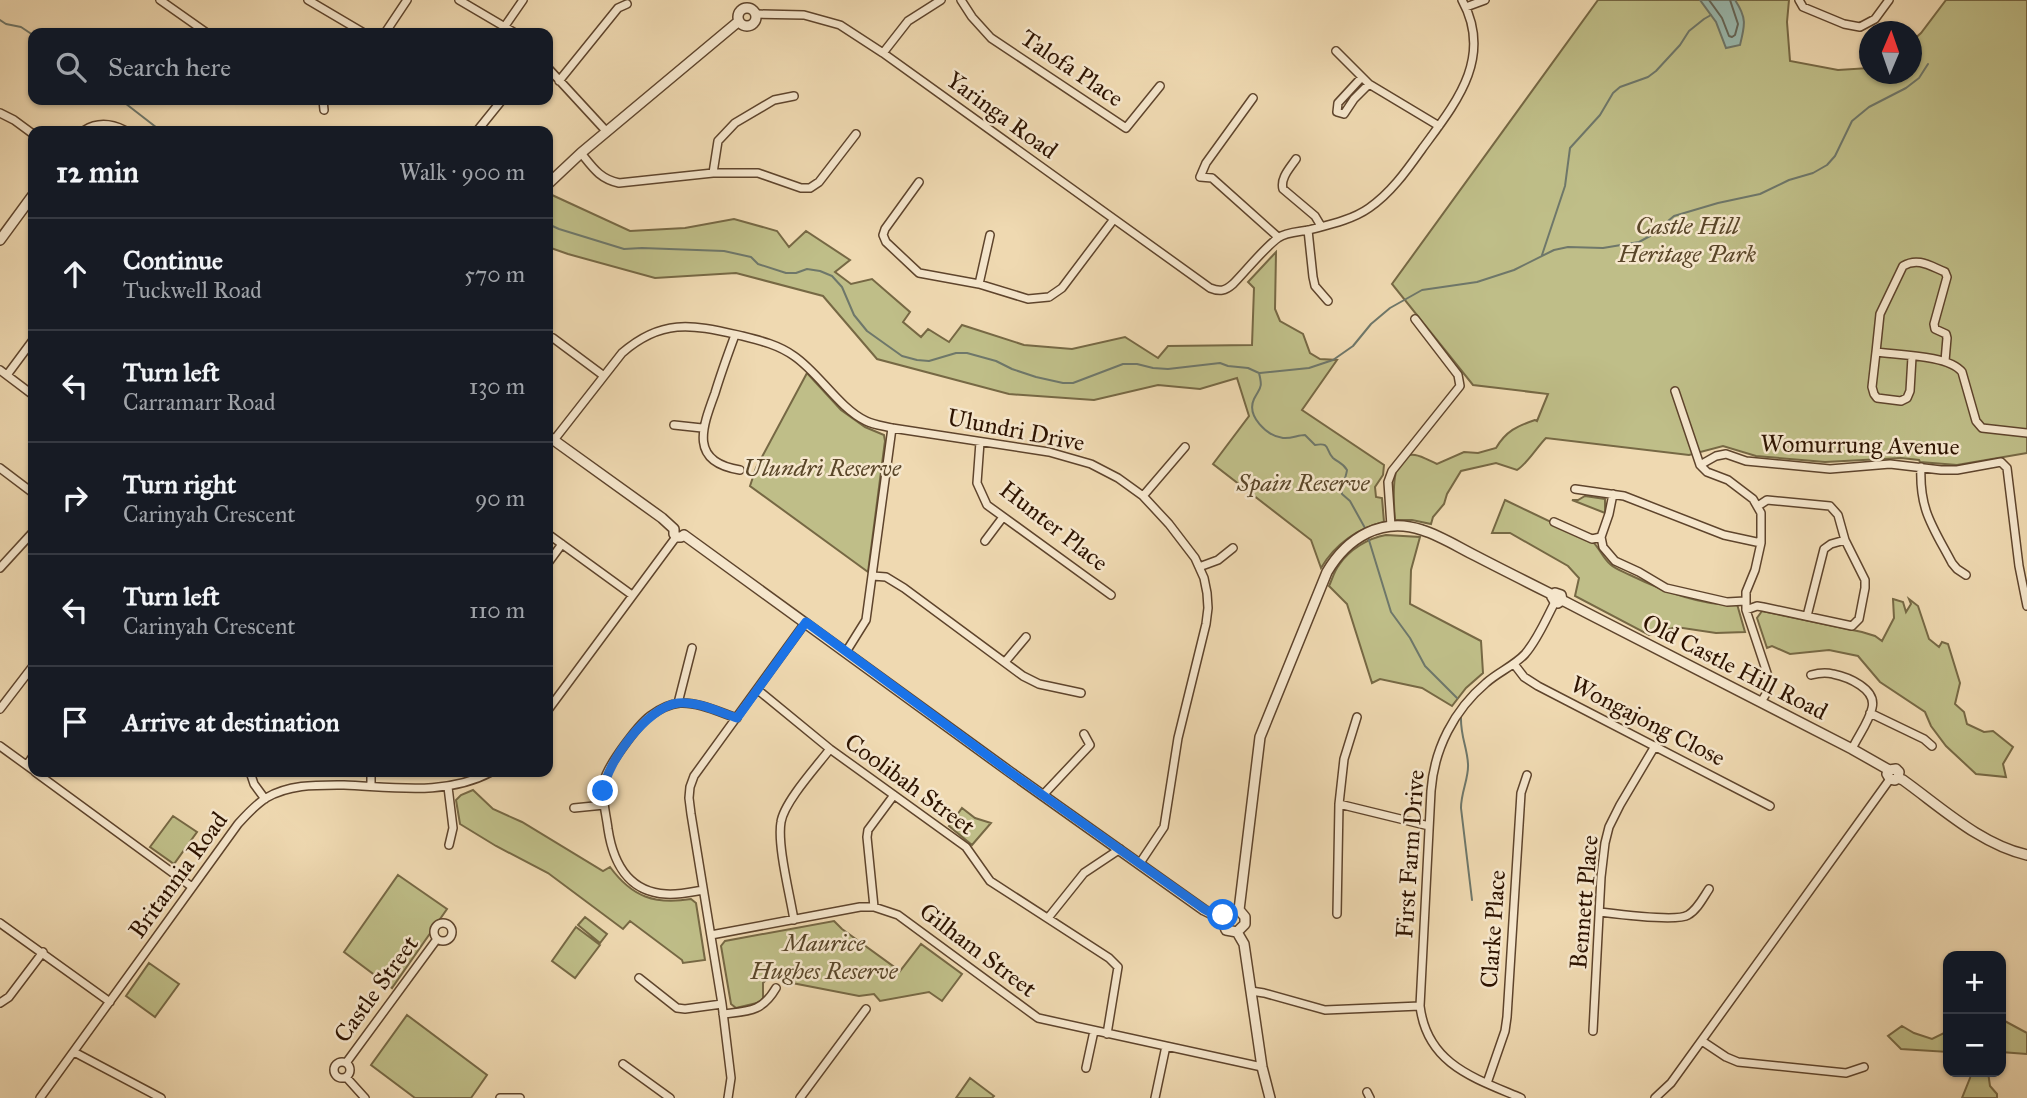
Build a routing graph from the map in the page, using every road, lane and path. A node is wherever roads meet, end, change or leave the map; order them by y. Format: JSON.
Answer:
{"nodes":[{"id":1,"x":160,"y":0,"type":"edge"},
{"id":2,"x":407,"y":0,"type":"edge"},
{"id":3,"x":459,"y":0,"type":"edge"},
{"id":4,"x":523,"y":0,"type":"edge"},
{"id":5,"x":941,"y":0,"type":"edge"},
{"id":6,"x":961,"y":0,"type":"edge"},
{"id":7,"x":1485,"y":0,"type":"edge"},
{"id":8,"x":1798,"y":0,"type":"edge"},
{"id":9,"x":1889,"y":0,"type":"edge"},
{"id":10,"x":313,"y":1,"type":"edge"},
{"id":11,"x":927,"y":3,"type":"edge"},
{"id":12,"x":627,"y":4,"type":"dead end"},
{"id":13,"x":741,"y":4,"type":"edge"},
{"id":14,"x":1464,"y":4,"type":"edge"},
{"id":15,"x":755,"y":14,"type":"junction"},
{"id":16,"x":739,"y":21,"type":"junction"},
{"id":17,"x":505,"y":26,"type":"junction"},
{"id":18,"x":200,"y":28,"type":"edge"},
{"id":19,"x":356,"y":28,"type":"edge"},
{"id":20,"x":388,"y":28,"type":"edge"},
{"id":21,"x":508,"y":28,"type":"edge"},
{"id":22,"x":1336,"y":51,"type":"dead end"},
{"id":23,"x":883,"y":53,"type":"junction"},
{"id":24,"x":553,"y":74,"type":"edge"},
{"id":25,"x":1362,"y":77,"type":"junction"},
{"id":26,"x":559,"y":81,"type":"junction"},
{"id":27,"x":1369,"y":84,"type":"junction"},
{"id":28,"x":1160,"y":86,"type":"dead end"},
{"id":29,"x":794,"y":96,"type":"dead end"},
{"id":30,"x":1253,"y":98,"type":"dead end"},
{"id":31,"x":324,"y":105,"type":"edge"},
{"id":32,"x":498,"y":105,"type":"edge"},
{"id":33,"x":324,"y":110,"type":"dead end"},
{"id":34,"x":0,"y":113,"type":"edge"},
{"id":35,"x":481,"y":126,"type":"edge"},
{"id":36,"x":1439,"y":126,"type":"junction"},
{"id":37,"x":28,"y":130,"type":"edge"},
{"id":38,"x":607,"y":132,"type":"junction"},
{"id":39,"x":856,"y":134,"type":"dead end"},
{"id":40,"x":581,"y":153,"type":"junction"},
{"id":41,"x":1296,"y":159,"type":"dead end"},
{"id":42,"x":713,"y":173,"type":"junction"},
{"id":43,"x":553,"y":179,"type":"edge"},
{"id":44,"x":919,"y":182,"type":"dead end"},
{"id":45,"x":28,"y":202,"type":"edge"},
{"id":46,"x":1114,"y":219,"type":"junction"},
{"id":47,"x":1321,"y":226,"type":"junction"},
{"id":48,"x":1308,"y":230,"type":"junction"},
{"id":49,"x":990,"y":235,"type":"dead end"},
{"id":50,"x":1278,"y":237,"type":"junction"},
{"id":51,"x":0,"y":240,"type":"edge"},
{"id":52,"x":979,"y":285,"type":"junction"},
{"id":53,"x":1328,"y":302,"type":"dead end"},
{"id":54,"x":1415,"y":319,"type":"dead end"},
{"id":55,"x":735,"y":335,"type":"junction"},
{"id":56,"x":553,"y":338,"type":"dead end"},
{"id":57,"x":28,"y":347,"type":"edge"},
{"id":58,"x":1876,"y":352,"type":"junction"},
{"id":59,"x":1912,"y":357,"type":"junction"},
{"id":60,"x":1945,"y":361,"type":"junction"},
{"id":61,"x":0,"y":370,"type":"edge"},
{"id":62,"x":7,"y":375,"type":"junction"},
{"id":63,"x":604,"y":376,"type":"junction"},
{"id":64,"x":28,"y":391,"type":"edge"},
{"id":65,"x":1675,"y":391,"type":"dead end"},
{"id":66,"x":674,"y":425,"type":"dead end"},
{"id":67,"x":702,"y":428,"type":"junction"},
{"id":68,"x":892,"y":428,"type":"junction"},
{"id":69,"x":2027,"y":433,"type":"edge"},
{"id":70,"x":553,"y":436,"type":"edge"},
{"id":71,"x":553,"y":439,"type":"edge"},
{"id":72,"x":979,"y":442,"type":"junction"},
{"id":73,"x":1185,"y":447,"type":"dead end"},
{"id":74,"x":1700,"y":465,"type":"junction"},
{"id":75,"x":1921,"y":467,"type":"junction"},
{"id":76,"x":0,"y":468,"type":"edge"},
{"id":77,"x":740,"y":470,"type":"dead end"},
{"id":78,"x":1575,"y":489,"type":"dead end"},
{"id":79,"x":28,"y":490,"type":"edge"},
{"id":80,"x":1613,"y":494,"type":"junction"},
{"id":81,"x":1143,"y":496,"type":"junction"},
{"id":82,"x":1758,"y":506,"type":"junction"},
{"id":83,"x":1003,"y":517,"type":"junction"},
{"id":84,"x":1554,"y":522,"type":"dead end"},
{"id":85,"x":1391,"y":526,"type":"junction"},
{"id":86,"x":678,"y":534,"type":"junction"},
{"id":87,"x":28,"y":537,"type":"edge"},
{"id":88,"x":1601,"y":537,"type":"junction"},
{"id":89,"x":553,"y":538,"type":"edge"},
{"id":90,"x":1846,"y":540,"type":"junction"},
{"id":91,"x":985,"y":541,"type":"dead end"},
{"id":92,"x":1761,"y":543,"type":"junction"},
{"id":93,"x":562,"y":544,"type":"junction"},
{"id":94,"x":1233,"y":548,"type":"dead end"},
{"id":95,"x":553,"y":557,"type":"edge"},
{"id":96,"x":1199,"y":566,"type":"junction"},
{"id":97,"x":0,"y":568,"type":"edge"},
{"id":98,"x":1966,"y":575,"type":"dead end"},
{"id":99,"x":873,"y":576,"type":"junction"},
{"id":100,"x":632,"y":595,"type":"junction"},
{"id":101,"x":1111,"y":595,"type":"dead end"},
{"id":102,"x":1556,"y":599,"type":"junction"},
{"id":103,"x":1745,"y":601,"type":"junction"},
{"id":104,"x":2027,"y":606,"type":"edge"},
{"id":105,"x":1746,"y":610,"type":"junction"},
{"id":106,"x":1807,"y":616,"type":"junction"},
{"id":107,"x":806,"y":622,"type":"junction"},
{"id":108,"x":1026,"y":638,"type":"dead end"},
{"id":109,"x":692,"y":648,"type":"dead end"},
{"id":110,"x":846,"y":652,"type":"junction"},
{"id":111,"x":1005,"y":662,"type":"junction"},
{"id":112,"x":1514,"y":664,"type":"junction"},
{"id":113,"x":1816,"y":671,"type":"dead end"},
{"id":114,"x":28,"y":673,"type":"edge"},
{"id":115,"x":758,"y":690,"type":"junction"},
{"id":116,"x":1081,"y":693,"type":"dead end"},
{"id":117,"x":1761,"y":702,"type":"junction"},
{"id":118,"x":553,"y":703,"type":"edge"},
{"id":119,"x":678,"y":703,"type":"junction"},
{"id":120,"x":0,"y":709,"type":"edge"},
{"id":121,"x":1870,"y":713,"type":"junction"},
{"id":122,"x":1357,"y":717,"type":"dead end"},
{"id":123,"x":737,"y":718,"type":"junction"},
{"id":124,"x":1084,"y":734,"type":"dead end"},
{"id":125,"x":0,"y":746,"type":"edge"},
{"id":126,"x":1655,"y":746,"type":"junction"},
{"id":127,"x":1932,"y":746,"type":"dead end"},
{"id":128,"x":1852,"y":748,"type":"junction"},
{"id":129,"x":830,"y":749,"type":"junction"},
{"id":130,"x":28,"y":766,"type":"edge"},
{"id":131,"x":1527,"y":775,"type":"dead end"},
{"id":132,"x":1892,"y":776,"type":"junction"},
{"id":133,"x":43,"y":777,"type":"edge"},
{"id":134,"x":252,"y":777,"type":"edge"},
{"id":135,"x":371,"y":777,"type":"edge"},
{"id":136,"x":480,"y":777,"type":"edge"},
{"id":137,"x":371,"y":786,"type":"junction"},
{"id":138,"x":448,"y":787,"type":"junction"},
{"id":139,"x":894,"y":795,"type":"junction"},
{"id":140,"x":1042,"y":795,"type":"junction"},
{"id":141,"x":265,"y":799,"type":"junction"},
{"id":142,"x":1339,"y":804,"type":"junction"},
{"id":143,"x":604,"y":805,"type":"junction"},
{"id":144,"x":1770,"y":806,"type":"dead end"},
{"id":145,"x":574,"y":808,"type":"dead end"},
{"id":146,"x":1429,"y":826,"type":"junction"},
{"id":147,"x":449,"y":845,"type":"dead end"},
{"id":148,"x":1120,"y":849,"type":"junction"},
{"id":149,"x":2027,"y":855,"type":"edge"},
{"id":150,"x":1140,"y":863,"type":"junction"},
{"id":151,"x":192,"y":887,"type":"junction"},
{"id":152,"x":1709,"y":889,"type":"dead end"},
{"id":153,"x":704,"y":890,"type":"junction"},
{"id":154,"x":874,"y":906,"type":"junction"},
{"id":155,"x":1239,"y":910,"type":"junction"},
{"id":156,"x":1600,"y":912,"type":"junction"},
{"id":157,"x":1337,"y":914,"type":"dead end"},
{"id":158,"x":1048,"y":918,"type":"junction"},
{"id":159,"x":1222,"y":919,"type":"junction"},
{"id":160,"x":794,"y":920,"type":"junction"},
{"id":161,"x":0,"y":923,"type":"edge"},
{"id":162,"x":1237,"y":932,"type":"junction"},
{"id":163,"x":711,"y":935,"type":"junction"},
{"id":164,"x":437,"y":939,"type":"dead end"},
{"id":165,"x":43,"y":952,"type":"junction"},
{"id":166,"x":639,"y":978,"type":"dead end"},
{"id":167,"x":776,"y":988,"type":"dead end"},
{"id":168,"x":1251,"y":991,"type":"junction"},
{"id":169,"x":110,"y":1002,"type":"junction"},
{"id":170,"x":0,"y":1003,"type":"edge"},
{"id":171,"x":722,"y":1004,"type":"junction"},
{"id":172,"x":1420,"y":1006,"type":"junction"},
{"id":173,"x":866,"y":1009,"type":"dead end"},
{"id":174,"x":723,"y":1014,"type":"junction"},
{"id":175,"x":1094,"y":1031,"type":"junction"},
{"id":176,"x":1593,"y":1031,"type":"dead end"},
{"id":177,"x":1107,"y":1034,"type":"junction"},
{"id":178,"x":1702,"y":1041,"type":"junction"},
{"id":179,"x":1167,"y":1046,"type":"junction"},
{"id":180,"x":74,"y":1052,"type":"junction"},
{"id":181,"x":346,"y":1063,"type":"junction"},
{"id":182,"x":623,"y":1064,"type":"dead end"},
{"id":183,"x":1262,"y":1066,"type":"junction"},
{"id":184,"x":1864,"y":1067,"type":"dead end"},
{"id":185,"x":1086,"y":1068,"type":"dead end"},
{"id":186,"x":346,"y":1077,"type":"junction"},
{"id":187,"x":1487,"y":1083,"type":"junction"},
{"id":188,"x":158,"y":1097,"type":"edge"},
{"id":189,"x":40,"y":1098,"type":"edge"},
{"id":190,"x":365,"y":1098,"type":"edge"},
{"id":191,"x":499,"y":1098,"type":"edge"},
{"id":192,"x":520,"y":1098,"type":"edge"},
{"id":193,"x":670,"y":1098,"type":"edge"},
{"id":194,"x":728,"y":1098,"type":"edge"},
{"id":195,"x":800,"y":1098,"type":"edge"},
{"id":196,"x":1155,"y":1098,"type":"edge"},
{"id":197,"x":1270,"y":1098,"type":"edge"},
{"id":198,"x":1521,"y":1098,"type":"edge"},
{"id":199,"x":1655,"y":1098,"type":"edge"}],
"edges":[{"from":1,"to":18,"type":"street"},
{"from":2,"to":20,"type":"street"},
{"from":3,"to":17,"type":"street"},
{"from":4,"to":17,"type":"street"},
{"from":5,"to":11,"type":"street"},
{"from":6,"to":28,"type":"street","name":"Talofa Place"},
{"from":7,"to":14,"type":"street"},
{"from":8,"to":9,"type":"street"},
{"from":10,"to":19,"type":"street"},
{"from":11,"to":23,"type":"street"},
{"from":12,"to":26,"type":"street"},
{"from":13,"to":15,"type":"street"},
{"from":13,"to":16,"type":"street"},
{"from":14,"to":36,"type":"street"},
{"from":15,"to":16,"type":"street"},
{"from":15,"to":23,"type":"street","name":"Yaringa Road"},
{"from":16,"to":38,"type":"street"},
{"from":17,"to":21,"type":"street"},
{"from":22,"to":25,"type":"street"},
{"from":23,"to":46,"type":"street","name":"Yaringa Road"},
{"from":24,"to":26,"type":"street"},
{"from":25,"to":27,"type":"street"},
{"from":25,"to":27,"type":"street"},
{"from":26,"to":38,"type":"street"},
{"from":27,"to":36,"type":"street"},
{"from":29,"to":42,"type":"street"},
{"from":30,"to":50,"type":"street"},
{"from":31,"to":33,"type":"street"},
{"from":32,"to":35,"type":"street"},
{"from":34,"to":37,"type":"street"},
{"from":36,"to":47,"type":"street"},
{"from":38,"to":40,"type":"street"},
{"from":39,"to":42,"type":"street"},
{"from":40,"to":42,"type":"street"},
{"from":40,"to":43,"type":"street"},
{"from":41,"to":47,"type":"street"},
{"from":44,"to":52,"type":"street"},
{"from":45,"to":51,"type":"street"},
{"from":46,"to":50,"type":"street","name":"Yaringa Road"},
{"from":46,"to":52,"type":"street"},
{"from":47,"to":48,"type":"street"},
{"from":48,"to":50,"type":"street"},
{"from":48,"to":53,"type":"street"},
{"from":49,"to":52,"type":"street"},
{"from":54,"to":85,"type":"street"},
{"from":55,"to":63,"type":"street","name":"Ulundri Drive"},
{"from":55,"to":67,"type":"street"},
{"from":55,"to":68,"type":"street","name":"Ulundri Drive"},
{"from":56,"to":63,"type":"street"},
{"from":57,"to":62,"type":"street"},
{"from":58,"to":59,"type":"street"},
{"from":58,"to":59,"type":"street"},
{"from":58,"to":60,"type":"street"},
{"from":59,"to":60,"type":"street"},
{"from":60,"to":69,"type":"street"},
{"from":61,"to":62,"type":"street"},
{"from":62,"to":64,"type":"street"},
{"from":63,"to":70,"type":"street","name":"Ulundri Drive"},
{"from":65,"to":74,"type":"street"},
{"from":66,"to":67,"type":"street"},
{"from":67,"to":77,"type":"street"},
{"from":68,"to":72,"type":"street","name":"Ulundri Drive"},
{"from":68,"to":99,"type":"street"},
{"from":71,"to":86,"type":"street"},
{"from":72,"to":81,"type":"street","name":"Ulundri Drive"},
{"from":72,"to":83,"type":"street","name":"Hunter Place"},
{"from":73,"to":81,"type":"street"},
{"from":74,"to":75,"type":"street","name":"Womurrung Avenue"},
{"from":74,"to":82,"type":"street"},
{"from":75,"to":98,"type":"street"},
{"from":75,"to":104,"type":"street","name":"Womurrung Avenue"},
{"from":76,"to":79,"type":"street"},
{"from":78,"to":80,"type":"street"},
{"from":80,"to":88,"type":"street"},
{"from":80,"to":92,"type":"street"},
{"from":81,"to":96,"type":"street","name":"Ulundri Drive"},
{"from":82,"to":90,"type":"street"},
{"from":82,"to":92,"type":"street"},
{"from":83,"to":91,"type":"street"},
{"from":83,"to":101,"type":"street","name":"Hunter Place"},
{"from":84,"to":88,"type":"street"},
{"from":85,"to":102,"type":"street","name":"Old Castle Hill Road"},
{"from":85,"to":155,"type":"street","name":"Old Castle Hill Road"},
{"from":86,"to":100,"type":"street"},
{"from":86,"to":107,"type":"street"},
{"from":87,"to":97,"type":"street"},
{"from":88,"to":103,"type":"street"},
{"from":89,"to":93,"type":"street"},
{"from":90,"to":106,"type":"street"},
{"from":90,"to":106,"type":"street"},
{"from":92,"to":103,"type":"street"},
{"from":93,"to":95,"type":"street"},
{"from":93,"to":100,"type":"street"},
{"from":94,"to":96,"type":"street"},
{"from":96,"to":150,"type":"street","name":"Ulundri Drive"},
{"from":99,"to":110,"type":"street"},
{"from":99,"to":111,"type":"street"},
{"from":100,"to":118,"type":"street"},
{"from":102,"to":112,"type":"street","name":"First Farm Drive"},
{"from":102,"to":117,"type":"street","name":"Old Castle Hill Road"},
{"from":103,"to":105,"type":"street"},
{"from":105,"to":106,"type":"street"},
{"from":105,"to":117,"type":"street"},
{"from":107,"to":110,"type":"street"},
{"from":107,"to":115,"type":"street"},
{"from":108,"to":111,"type":"street"},
{"from":109,"to":119,"type":"street"},
{"from":110,"to":140,"type":"street"},
{"from":111,"to":116,"type":"street"},
{"from":112,"to":126,"type":"street","name":"Wongajong Close"},
{"from":112,"to":146,"type":"street","name":"First Farm Drive"},
{"from":113,"to":121,"type":"street"},
{"from":114,"to":120,"type":"street"},
{"from":115,"to":123,"type":"street"},
{"from":115,"to":129,"type":"street","name":"Coolibah Street"},
{"from":117,"to":128,"type":"street","name":"Old Castle Hill Road"},
{"from":119,"to":123,"type":"street"},
{"from":119,"to":143,"type":"street"},
{"from":121,"to":127,"type":"street"},
{"from":121,"to":128,"type":"street"},
{"from":122,"to":142,"type":"street"},
{"from":123,"to":153,"type":"street"},
{"from":124,"to":140,"type":"street"},
{"from":125,"to":130,"type":"street"},
{"from":126,"to":144,"type":"street","name":"Wongajong Close"},
{"from":126,"to":156,"type":"street","name":"Bennett Place"},
{"from":128,"to":132,"type":"street","name":"Old Castle Hill Road"},
{"from":129,"to":139,"type":"street","name":"Coolibah Street"},
{"from":129,"to":160,"type":"street"},
{"from":131,"to":187,"type":"street","name":"Clarke Place"},
{"from":132,"to":149,"type":"street","name":"Old Castle Hill Road"},
{"from":132,"to":178,"type":"street"},
{"from":133,"to":151,"type":"street"},
{"from":134,"to":141,"type":"street"},
{"from":135,"to":137,"type":"street"},
{"from":136,"to":138,"type":"street","name":"Britannia Road"},
{"from":137,"to":138,"type":"street","name":"Britannia Road"},
{"from":137,"to":141,"type":"street","name":"Britannia Road"},
{"from":138,"to":147,"type":"street"},
{"from":139,"to":154,"type":"street"},
{"from":139,"to":158,"type":"street","name":"Coolibah Street"},
{"from":140,"to":148,"type":"street"},
{"from":141,"to":151,"type":"street","name":"Britannia Road"},
{"from":142,"to":146,"type":"street"},
{"from":142,"to":157,"type":"street"},
{"from":143,"to":145,"type":"street"},
{"from":143,"to":153,"type":"street"},
{"from":146,"to":172,"type":"street","name":"First Farm Drive"},
{"from":148,"to":150,"type":"street"},
{"from":148,"to":158,"type":"street"},
{"from":150,"to":159,"type":"street"},
{"from":151,"to":169,"type":"street","name":"Britannia Road"},
{"from":152,"to":156,"type":"street"},
{"from":153,"to":163,"type":"street"},
{"from":154,"to":160,"type":"street"},
{"from":154,"to":175,"type":"street","name":"Gilham Street"},
{"from":155,"to":159,"type":"street"},
{"from":155,"to":162,"type":"street"},
{"from":156,"to":176,"type":"street","name":"Bennett Place"},
{"from":158,"to":177,"type":"street","name":"Coolibah Street"},
{"from":159,"to":162,"type":"street"},
{"from":160,"to":163,"type":"street"},
{"from":161,"to":165,"type":"street"},
{"from":162,"to":168,"type":"street"},
{"from":163,"to":171,"type":"street"},
{"from":164,"to":181,"type":"street","name":"Castle Street"},
{"from":165,"to":169,"type":"street"},
{"from":165,"to":170,"type":"street"},
{"from":166,"to":171,"type":"street"},
{"from":167,"to":174,"type":"street"},
{"from":168,"to":172,"type":"street"},
{"from":168,"to":183,"type":"street"},
{"from":169,"to":180,"type":"street","name":"Britannia Road"},
{"from":171,"to":174,"type":"street"},
{"from":172,"to":187,"type":"street","name":"First Farm Drive"},
{"from":173,"to":195,"type":"street"},
{"from":174,"to":194,"type":"street"},
{"from":175,"to":177,"type":"street","name":"Gilham Street"},
{"from":175,"to":185,"type":"street"},
{"from":177,"to":179,"type":"street","name":"Gilham Street"},
{"from":178,"to":184,"type":"street"},
{"from":178,"to":199,"type":"street"},
{"from":179,"to":183,"type":"street","name":"Gilham Street"},
{"from":179,"to":196,"type":"street"},
{"from":180,"to":188,"type":"street"},
{"from":180,"to":189,"type":"street","name":"Britannia Road"},
{"from":181,"to":186,"type":"street"},
{"from":181,"to":186,"type":"street"},
{"from":182,"to":193,"type":"street"},
{"from":183,"to":197,"type":"street"},
{"from":186,"to":190,"type":"street","name":"Castle Street"},
{"from":187,"to":198,"type":"street","name":"First Farm Drive"},
{"from":191,"to":192,"type":"street"}]}
